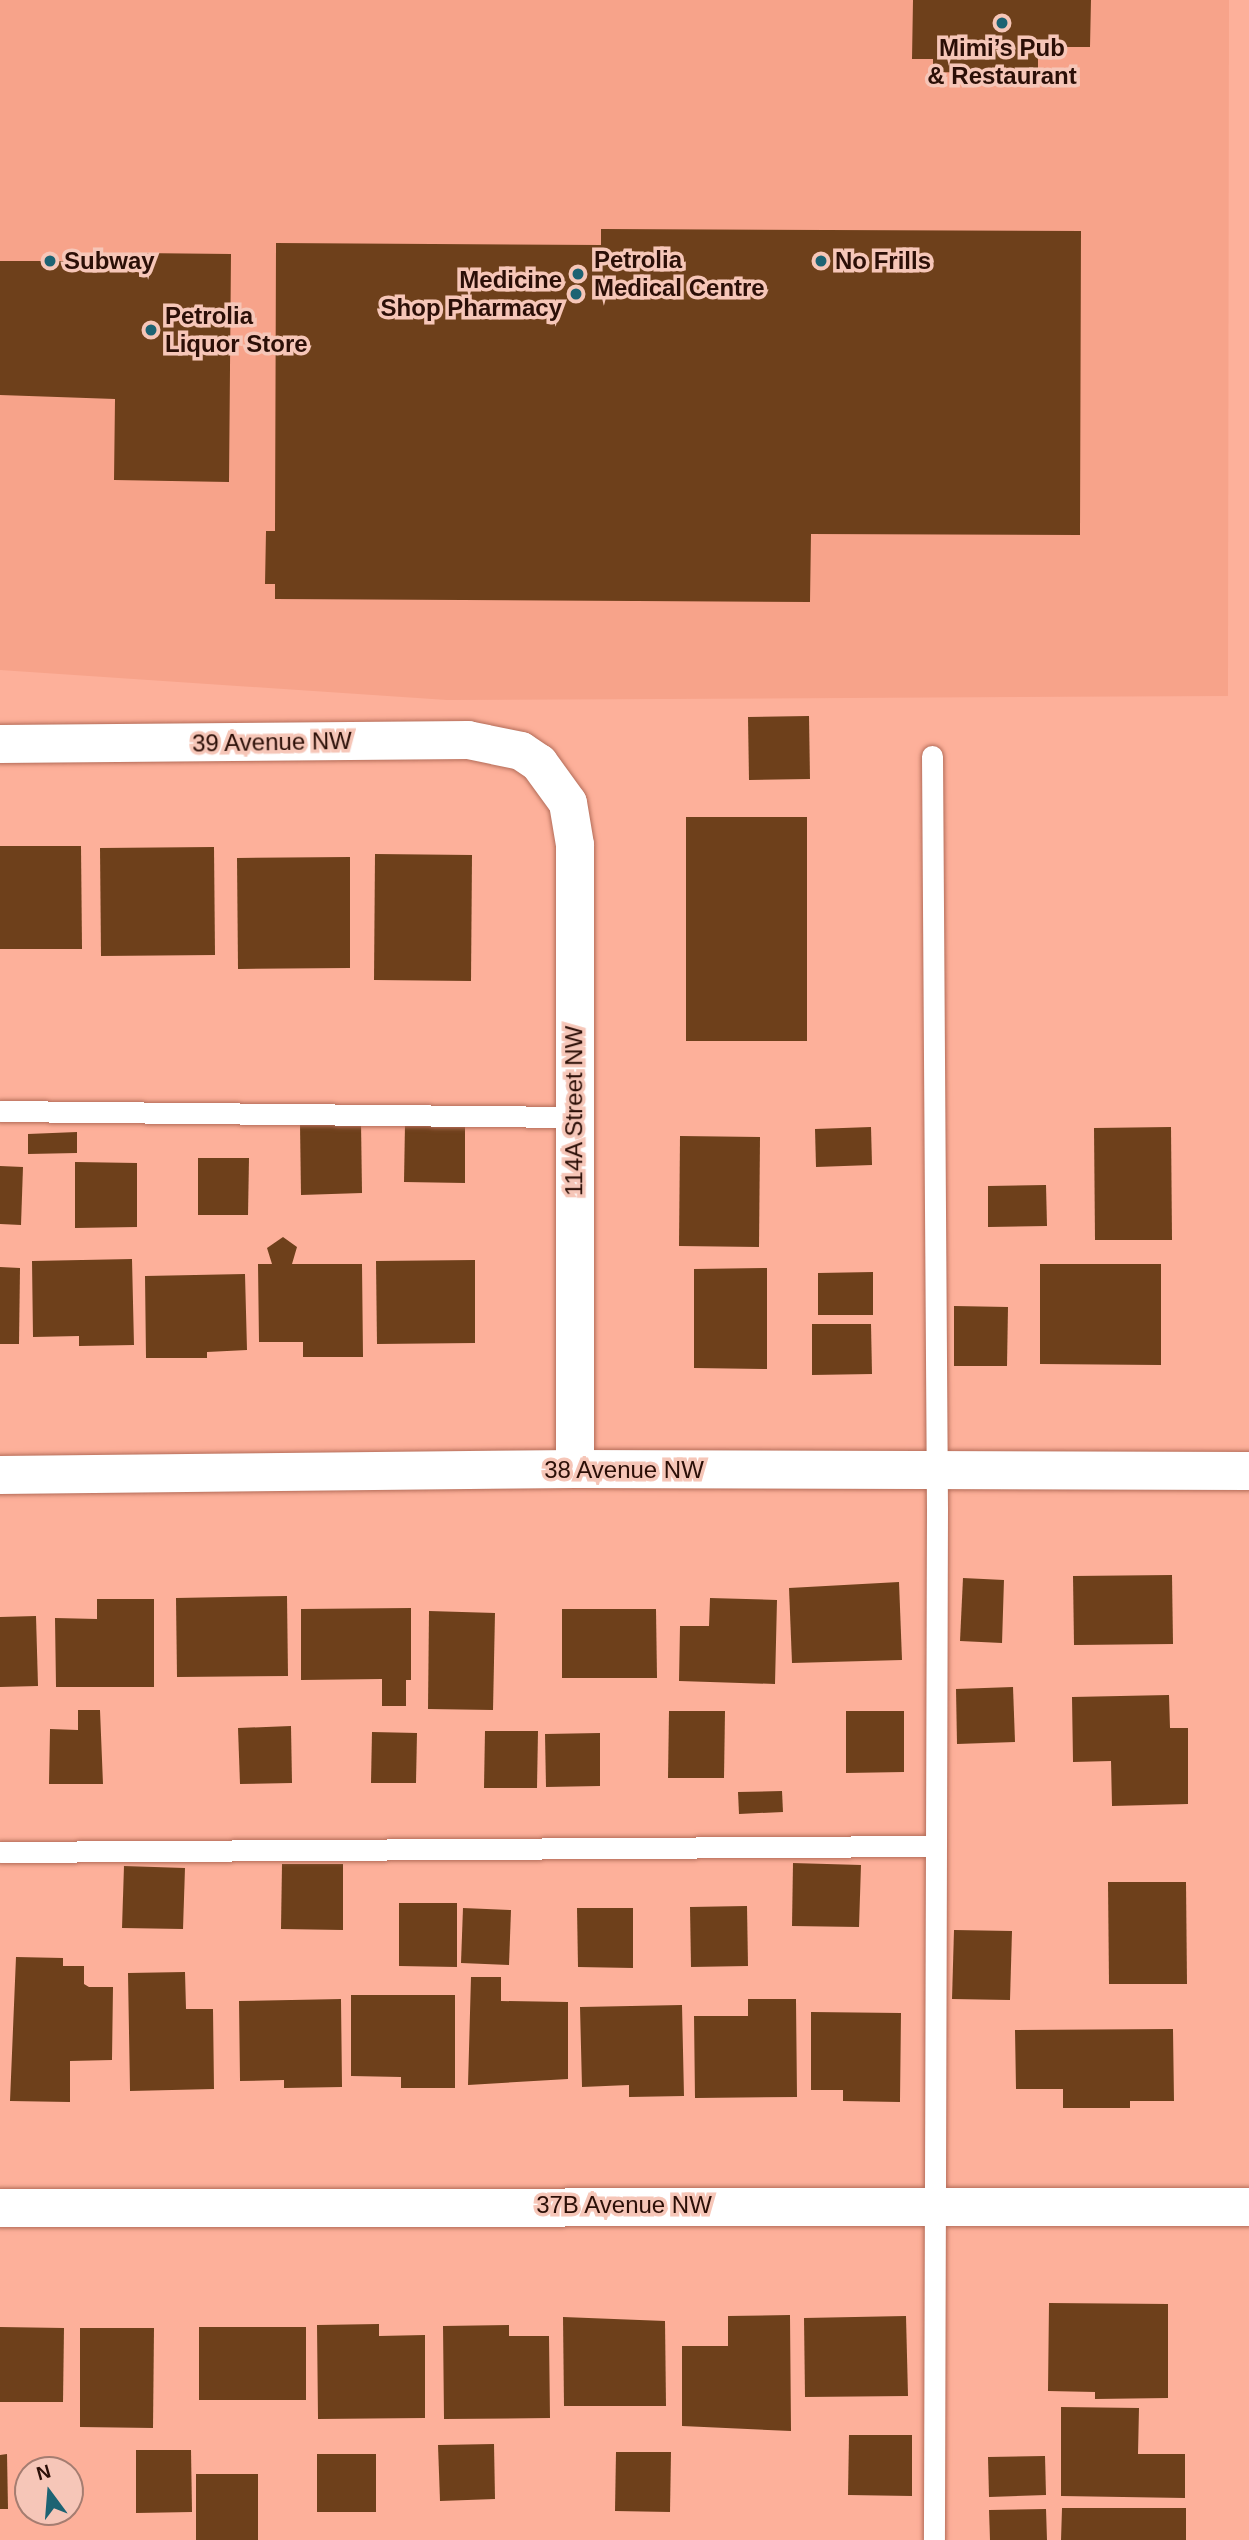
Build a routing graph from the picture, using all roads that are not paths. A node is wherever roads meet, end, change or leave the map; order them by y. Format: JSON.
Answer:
{"nodes":[{"id":1,"x":0,"y":744,"type":"edge"},
{"id":2,"x":932,"y":756,"type":"dead end"},
{"id":3,"x":539,"y":762,"type":"joint"},
{"id":4,"x":0,"y":1111,"type":"edge"},
{"id":5,"x":573,"y":1117,"type":"junction"},
{"id":6,"x":575,"y":1469,"type":"junction"},
{"id":7,"x":937,"y":1471,"type":"junction"},
{"id":8,"x":1249,"y":1471,"type":"edge"},
{"id":9,"x":0,"y":1475,"type":"edge"},
{"id":10,"x":934,"y":1846,"type":"junction"},
{"id":11,"x":0,"y":1852,"type":"edge"},
{"id":12,"x":933,"y":2205,"type":"junction"},
{"id":13,"x":0,"y":2207,"type":"edge"},
{"id":14,"x":1249,"y":2207,"type":"edge"},
{"id":15,"x":934,"y":2540,"type":"edge"}],
"edges":[{"from":1,"to":3,"type":"street","name":"39 Avenue NW"},
{"from":2,"to":7,"type":"lane"},
{"from":3,"to":5,"type":"street","name":"114A Street NW"},
{"from":4,"to":5,"type":"lane"},
{"from":5,"to":6,"type":"street","name":"114A Street NW"},
{"from":6,"to":7,"type":"street","name":"38 Avenue NW"},
{"from":6,"to":9,"type":"street","name":"38 Avenue NW"},
{"from":7,"to":8,"type":"street","name":"38 Avenue NW"},
{"from":7,"to":10,"type":"lane"},
{"from":10,"to":11,"type":"lane"},
{"from":10,"to":12,"type":"lane"},
{"from":12,"to":13,"type":"street","name":"37B Avenue NW"},
{"from":12,"to":14,"type":"street","name":"37B Avenue NW"},
{"from":12,"to":15,"type":"lane"}]}
